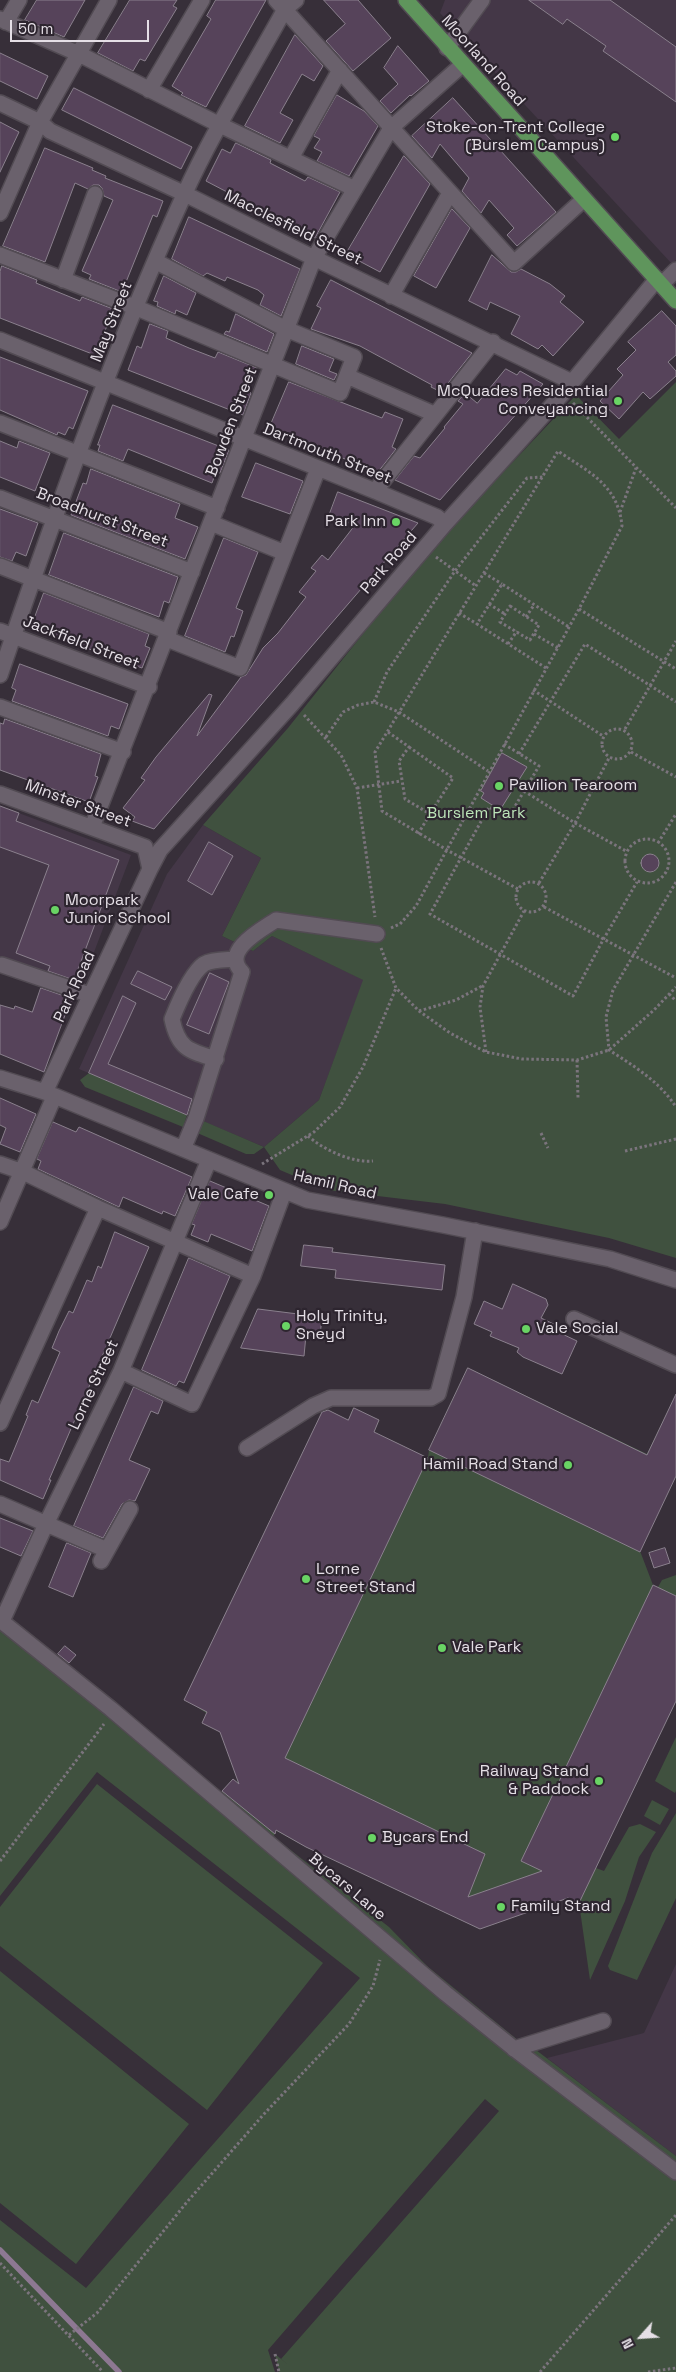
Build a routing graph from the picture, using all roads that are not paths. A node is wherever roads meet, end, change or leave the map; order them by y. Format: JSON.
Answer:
{"nodes":[{"id":1,"x":18,"y":0,"type":"edge"},
{"id":2,"x":109,"y":0,"type":"edge"},
{"id":3,"x":202,"y":0,"type":"edge"},
{"id":4,"x":406,"y":0,"type":"edge"},
{"id":5,"x":482,"y":0,"type":"edge"},
{"id":6,"x":286,"y":3,"type":"edge"},
{"id":7,"x":3,"y":20,"type":"edge"},
{"id":8,"x":447,"y":48,"type":"junction"},
{"id":9,"x":79,"y":54,"type":"junction"},
{"id":10,"x":462,"y":65,"type":"junction"},
{"id":11,"x":340,"y":70,"type":"junction"},
{"id":12,"x":149,"y":90,"type":"junction"},
{"id":13,"x":0,"y":103,"type":"edge"},
{"id":14,"x":40,"y":122,"type":"junction"},
{"id":15,"x":220,"y":125,"type":"junction"},
{"id":16,"x":391,"y":128,"type":"junction"},
{"id":17,"x":291,"y":158,"type":"junction"},
{"id":18,"x":355,"y":189,"type":"junction"},
{"id":19,"x":4,"y":193,"type":"edge"},
{"id":20,"x":450,"y":193,"type":"junction"},
{"id":21,"x":95,"y":194,"type":"dead end"},
{"id":22,"x":185,"y":194,"type":"junction"},
{"id":23,"x":584,"y":199,"type":"junction"},
{"id":24,"x":0,"y":214,"type":"edge"},
{"id":25,"x":0,"y":255,"type":"edge"},
{"id":26,"x":314,"y":258,"type":"junction"},
{"id":27,"x":155,"y":261,"type":"junction"},
{"id":28,"x":676,"y":270,"type":"edge"},
{"id":29,"x":63,"y":280,"type":"junction"},
{"id":30,"x":659,"y":282,"type":"junction"},
{"id":31,"x":391,"y":296,"type":"junction"},
{"id":32,"x":676,"y":301,"type":"edge"},
{"id":33,"x":137,"y":308,"type":"junction"},
{"id":34,"x":286,"y":329,"type":"junction"},
{"id":35,"x":0,"y":340,"type":"edge"},
{"id":36,"x":493,"y":342,"type":"junction"},
{"id":37,"x":272,"y":366,"type":"junction"},
{"id":38,"x":347,"y":376,"type":"junction"},
{"id":39,"x":106,"y":383,"type":"junction"},
{"id":40,"x":568,"y":387,"type":"junction"},
{"id":41,"x":434,"y":414,"type":"junction"},
{"id":42,"x":0,"y":423,"type":"edge"},
{"id":43,"x":244,"y":439,"type":"junction"},
{"id":44,"x":77,"y":454,"type":"junction"},
{"id":45,"x":318,"y":469,"type":"junction"},
{"id":46,"x":375,"y":491,"type":"junction"},
{"id":47,"x":0,"y":498,"type":"edge"},
{"id":48,"x":217,"y":508,"type":"junction"},
{"id":49,"x":54,"y":519,"type":"junction"},
{"id":50,"x":211,"y":523,"type":"junction"},
{"id":51,"x":445,"y":524,"type":"junction"},
{"id":52,"x":285,"y":553,"type":"junction"},
{"id":53,"x":0,"y":566,"type":"edge"},
{"id":54,"x":192,"y":572,"type":"junction"},
{"id":55,"x":32,"y":578,"type":"junction"},
{"id":56,"x":7,"y":633,"type":"edge"},
{"id":57,"x":168,"y":635,"type":"junction"},
{"id":58,"x":0,"y":675,"type":"edge"},
{"id":59,"x":148,"y":687,"type":"junction"},
{"id":60,"x":0,"y":707,"type":"edge"},
{"id":61,"x":123,"y":752,"type":"junction"},
{"id":62,"x":0,"y":794,"type":"edge"},
{"id":63,"x":92,"y":828,"type":"junction"},
{"id":64,"x":150,"y":869,"type":"junction"},
{"id":65,"x":377,"y":934,"type":"road end"},
{"id":66,"x":236,"y":959,"type":"junction"},
{"id":67,"x":2,"y":965,"type":"dead end"},
{"id":68,"x":90,"y":995,"type":"junction"},
{"id":69,"x":216,"y":1059,"type":"junction"},
{"id":70,"x":0,"y":1078,"type":"edge"},
{"id":71,"x":50,"y":1094,"type":"junction"},
{"id":72,"x":183,"y":1149,"type":"junction"},
{"id":73,"x":209,"y":1160,"type":"junction"},
{"id":74,"x":0,"y":1164,"type":"edge"},
{"id":75,"x":22,"y":1172,"type":"junction"},
{"id":76,"x":284,"y":1192,"type":"junction"},
{"id":77,"x":98,"y":1208,"type":"junction"},
{"id":78,"x":0,"y":1222,"type":"edge"},
{"id":79,"x":475,"y":1232,"type":"junction"},
{"id":80,"x":176,"y":1242,"type":"junction"},
{"id":81,"x":253,"y":1276,"type":"junction"},
{"id":82,"x":676,"y":1280,"type":"edge"},
{"id":83,"x":574,"y":1319,"type":"dead end"},
{"id":84,"x":676,"y":1365,"type":"edge"},
{"id":85,"x":121,"y":1372,"type":"junction"},
{"id":86,"x":0,"y":1423,"type":"edge"},
{"id":87,"x":247,"y":1448,"type":"dead end"},
{"id":88,"x":0,"y":1504,"type":"edge"},
{"id":89,"x":130,"y":1509,"type":"dead end"},
{"id":90,"x":46,"y":1524,"type":"junction"},
{"id":91,"x":1,"y":1620,"type":"edge"},
{"id":92,"x":604,"y":2021,"type":"dead end"},
{"id":93,"x":514,"y":2049,"type":"junction"},
{"id":94,"x":676,"y":2172,"type":"edge"}],
"edges":[{"from":1,"to":7,"type":"street"},
{"from":2,"to":9,"type":"street"},
{"from":3,"to":12,"type":"street"},
{"from":4,"to":8,"type":"main road","name":"Moorland Road"},
{"from":5,"to":8,"type":"street"},
{"from":6,"to":11,"type":"street"},
{"from":6,"to":15,"type":"street","name":"May Street"},
{"from":7,"to":9,"type":"street"},
{"from":8,"to":10,"type":"main road","name":"Moorland Road"},
{"from":9,"to":12,"type":"street"},
{"from":9,"to":14,"type":"street"},
{"from":10,"to":16,"type":"street","name":"Bowden Street"},
{"from":10,"to":23,"type":"main road","name":"Moorland Road"},
{"from":11,"to":16,"type":"street"},
{"from":11,"to":17,"type":"street"},
{"from":12,"to":15,"type":"street"},
{"from":13,"to":14,"type":"street","name":"Macclesfield Street"},
{"from":14,"to":19,"type":"street"},
{"from":14,"to":22,"type":"street","name":"Macclesfield Street"},
{"from":15,"to":17,"type":"street"},
{"from":15,"to":22,"type":"street","name":"May Street"},
{"from":16,"to":18,"type":"street","name":"Bowden Street"},
{"from":16,"to":20,"type":"street"},
{"from":17,"to":18,"type":"street"},
{"from":18,"to":26,"type":"street","name":"Bowden Street"},
{"from":19,"to":24,"type":"street"},
{"from":20,"to":23,"type":"street"},
{"from":20,"to":31,"type":"street"},
{"from":21,"to":29,"type":"street"},
{"from":22,"to":26,"type":"street","name":"Macclesfield Street"},
{"from":22,"to":27,"type":"street","name":"May Street"},
{"from":23,"to":30,"type":"main road","name":"Moorland Road"},
{"from":25,"to":29,"type":"street"},
{"from":26,"to":31,"type":"street","name":"Macclesfield Street"},
{"from":26,"to":34,"type":"street","name":"Bowden Street"},
{"from":27,"to":33,"type":"street","name":"May Street"},
{"from":27,"to":34,"type":"street"},
{"from":28,"to":30,"type":"street","name":"Park Road"},
{"from":29,"to":33,"type":"street"},
{"from":30,"to":32,"type":"main road","name":"Moorland Road"},
{"from":30,"to":40,"type":"street","name":"Park Road"},
{"from":31,"to":36,"type":"street","name":"Macclesfield Street"},
{"from":33,"to":37,"type":"street"},
{"from":33,"to":39,"type":"street","name":"May Street"},
{"from":34,"to":37,"type":"street","name":"Bowden Street"},
{"from":34,"to":38,"type":"street"},
{"from":35,"to":39,"type":"street","name":"Dartmouth Street"},
{"from":36,"to":40,"type":"street","name":"Macclesfield Street"},
{"from":36,"to":41,"type":"street"},
{"from":37,"to":38,"type":"street"},
{"from":37,"to":43,"type":"street","name":"Bowden Street"},
{"from":38,"to":41,"type":"street"},
{"from":39,"to":43,"type":"street","name":"Dartmouth Street"},
{"from":39,"to":44,"type":"street","name":"May Street"},
{"from":40,"to":51,"type":"street","name":"Park Road"},
{"from":41,"to":46,"type":"street"},
{"from":42,"to":44,"type":"street"},
{"from":43,"to":45,"type":"street","name":"Dartmouth Street"},
{"from":43,"to":48,"type":"street","name":"Bowden Street"},
{"from":44,"to":48,"type":"street"},
{"from":44,"to":49,"type":"street","name":"May Street"},
{"from":45,"to":46,"type":"street","name":"Dartmouth Street"},
{"from":45,"to":52,"type":"street"},
{"from":46,"to":51,"type":"street","name":"Dartmouth Street"},
{"from":47,"to":49,"type":"street","name":"Broadhurst Street"},
{"from":48,"to":50,"type":"street","name":"Bowden Street"},
{"from":49,"to":54,"type":"street","name":"Broadhurst Street"},
{"from":49,"to":55,"type":"street","name":"May Street"},
{"from":50,"to":52,"type":"street"},
{"from":50,"to":54,"type":"street","name":"Bowden Street"},
{"from":51,"to":64,"type":"street","name":"Park Road"},
{"from":52,"to":57,"type":"street"},
{"from":53,"to":55,"type":"street"},
{"from":54,"to":57,"type":"street","name":"Bowden Street"},
{"from":55,"to":56,"type":"street","name":"May Street"},
{"from":55,"to":57,"type":"street"},
{"from":56,"to":58,"type":"street","name":"May Street"},
{"from":56,"to":59,"type":"street","name":"Jackfield Street"},
{"from":57,"to":59,"type":"street","name":"Bowden Street"},
{"from":59,"to":61,"type":"street","name":"Bowden Street"},
{"from":60,"to":61,"type":"street"},
{"from":61,"to":63,"type":"street","name":"Bowden Street"},
{"from":62,"to":63,"type":"street","name":"Minster Street"},
{"from":63,"to":64,"type":"street","name":"Minster Street"},
{"from":64,"to":68,"type":"street","name":"Park Road"},
{"from":65,"to":66,"type":"street"},
{"from":66,"to":69,"type":"street"},
{"from":66,"to":69,"type":"street"},
{"from":67,"to":68,"type":"street"},
{"from":68,"to":71,"type":"street","name":"Park Road"},
{"from":69,"to":72,"type":"street"},
{"from":70,"to":71,"type":"street","name":"Hamil Road"},
{"from":71,"to":72,"type":"street","name":"Hamil Road"},
{"from":71,"to":75,"type":"street","name":"Park Road"},
{"from":72,"to":73,"type":"street","name":"Hamil Road"},
{"from":73,"to":76,"type":"street","name":"Hamil Road"},
{"from":73,"to":80,"type":"street","name":"Lorne Street"},
{"from":74,"to":75,"type":"street"},
{"from":75,"to":77,"type":"street"},
{"from":75,"to":78,"type":"street","name":"Park Road"},
{"from":76,"to":79,"type":"street","name":"Hamil Road"},
{"from":76,"to":81,"type":"street"},
{"from":77,"to":80,"type":"street"},
{"from":77,"to":86,"type":"street"},
{"from":79,"to":82,"type":"street","name":"Hamil Road"},
{"from":79,"to":87,"type":"street"},
{"from":80,"to":81,"type":"street"},
{"from":80,"to":85,"type":"street","name":"Lorne Street"},
{"from":81,"to":85,"type":"street"},
{"from":83,"to":84,"type":"street"},
{"from":85,"to":90,"type":"street","name":"Lorne Street"},
{"from":88,"to":90,"type":"street"},
{"from":89,"to":90,"type":"street"},
{"from":90,"to":91,"type":"street","name":"Lorne Street"},
{"from":91,"to":93,"type":"street","name":"Bycars Lane"},
{"from":92,"to":93,"type":"street"},
{"from":93,"to":94,"type":"street","name":"Bycars Lane"}]}
